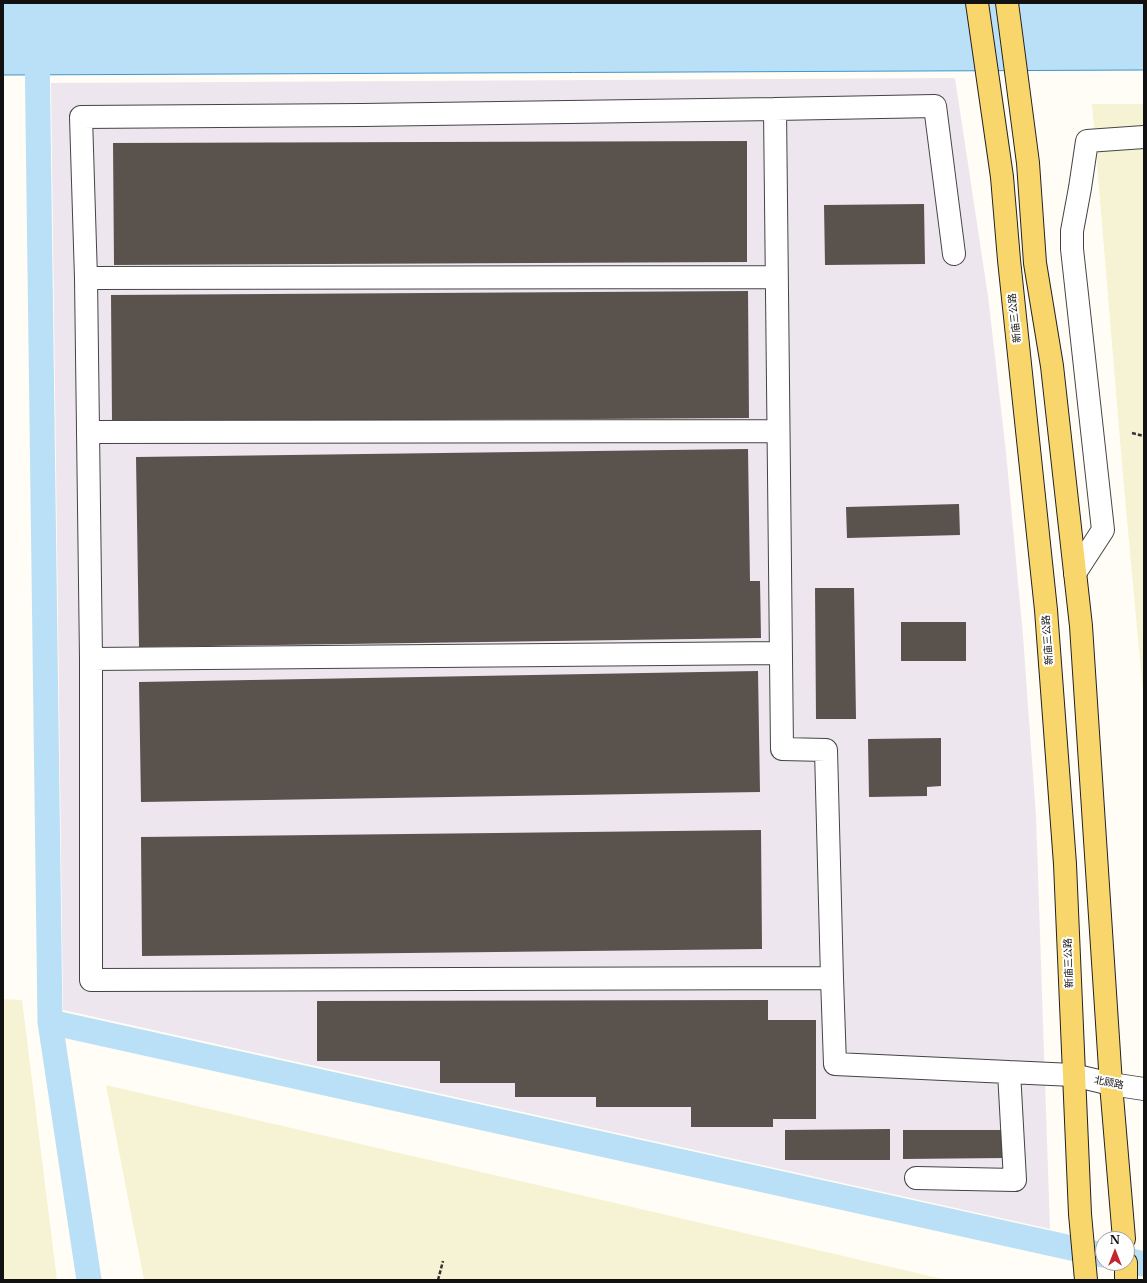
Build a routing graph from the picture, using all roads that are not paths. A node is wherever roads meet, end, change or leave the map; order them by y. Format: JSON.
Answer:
{"nodes":[{"id":1,"x":977,"y":3,"type":"edge"},
{"id":2,"x":1007,"y":3,"type":"edge"},
{"id":3,"x":775,"y":109,"type":"junction"},
{"id":4,"x":1144,"y":138,"type":"edge"},
{"id":5,"x":954,"y":254,"type":"dead end"},
{"id":6,"x":776,"y":277,"type":"junction"},
{"id":7,"x":86,"y":278,"type":"junction"},
{"id":8,"x":778,"y":431,"type":"junction"},
{"id":9,"x":88,"y":432,"type":"junction"},
{"id":10,"x":1075,"y":572,"type":"junction"},
{"id":11,"x":781,"y":653,"type":"junction"},
{"id":12,"x":91,"y":659,"type":"junction"},
{"id":13,"x":832,"y":978,"type":"junction"},
{"id":14,"x":1009,"y":1072,"type":"junction"},
{"id":15,"x":1073,"y":1075,"type":"junction"},
{"id":16,"x":1111,"y":1084,"type":"junction"},
{"id":17,"x":1144,"y":1089,"type":"edge"},
{"id":18,"x":916,"y":1178,"type":"dead end"},
{"id":19,"x":1124,"y":1231,"type":"edge"},
{"id":20,"x":1086,"y":1280,"type":"edge"}],
"edges":[{"from":1,"to":15,"type":"main road","name":"新庙三公路"},
{"from":2,"to":10,"type":"main road"},
{"from":3,"to":5,"type":"street"},
{"from":3,"to":6,"type":"street"},
{"from":3,"to":7,"type":"street"},
{"from":4,"to":10,"type":"street"},
{"from":6,"to":7,"type":"street"},
{"from":6,"to":8,"type":"street"},
{"from":7,"to":9,"type":"street"},
{"from":8,"to":9,"type":"street"},
{"from":8,"to":11,"type":"street"},
{"from":9,"to":12,"type":"street"},
{"from":10,"to":16,"type":"main road"},
{"from":11,"to":12,"type":"street"},
{"from":11,"to":13,"type":"street"},
{"from":12,"to":13,"type":"street"},
{"from":13,"to":14,"type":"street","name":"北顾路"},
{"from":14,"to":15,"type":"street","name":"北顾路"},
{"from":14,"to":18,"type":"street"},
{"from":15,"to":16,"type":"street","name":"北顾路"},
{"from":15,"to":20,"type":"main road","name":"新庙三公路"},
{"from":16,"to":17,"type":"street","name":"北顾路"},
{"from":16,"to":19,"type":"main road"}]}
